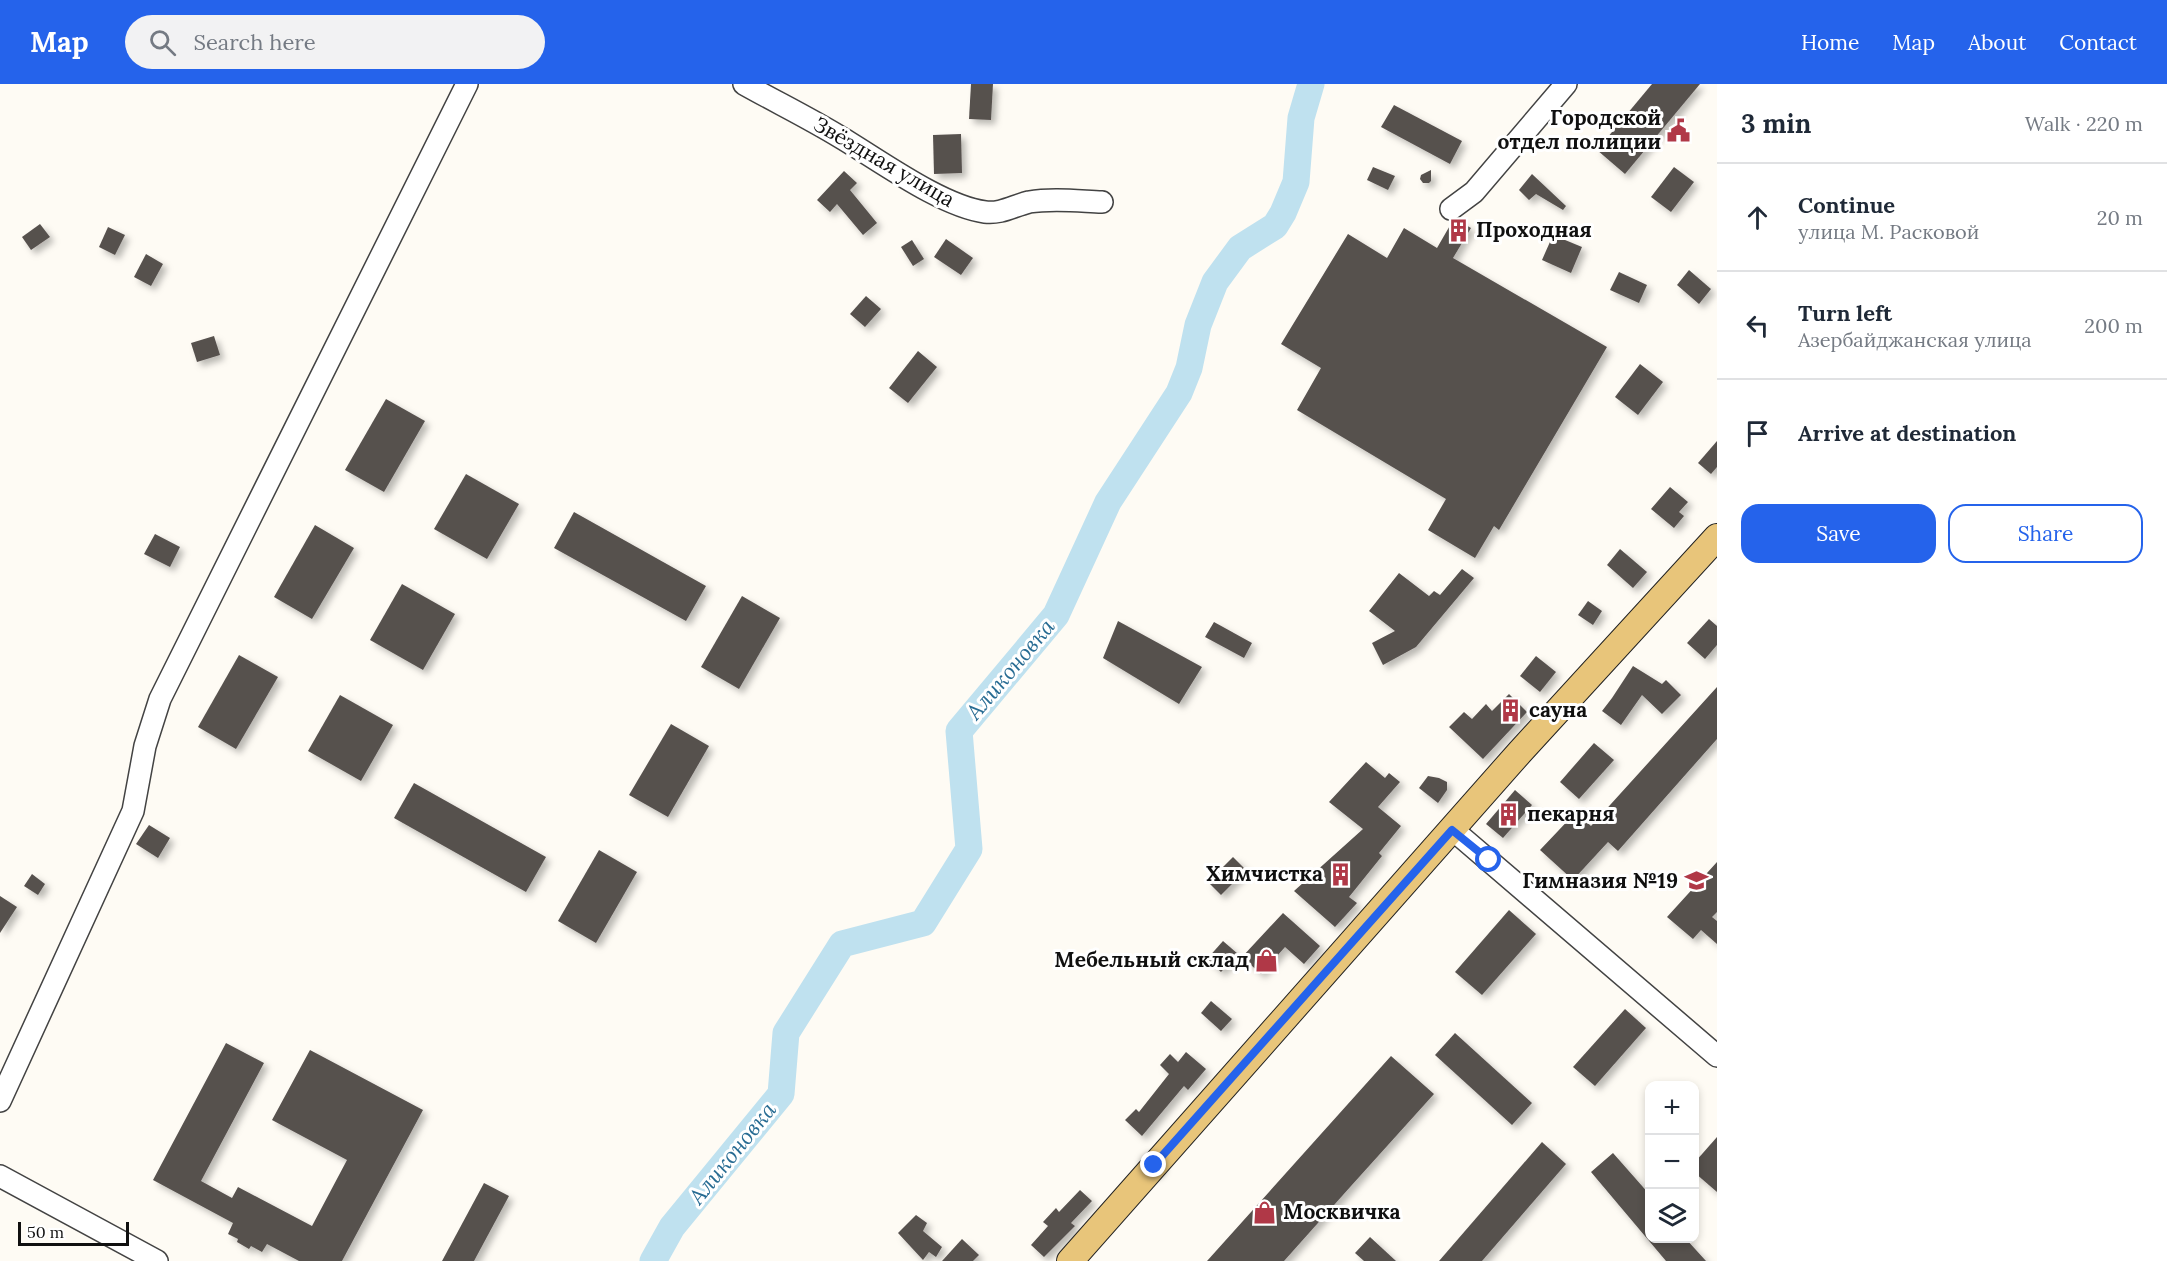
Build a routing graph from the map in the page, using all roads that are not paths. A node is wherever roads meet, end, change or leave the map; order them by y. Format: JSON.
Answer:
{"nodes":[{"id":1,"x":467,"y":84,"type":"edge"},
{"id":2,"x":744,"y":84,"type":"edge"},
{"id":3,"x":1566,"y":84,"type":"edge"},
{"id":4,"x":1102,"y":202,"type":"dead end"},
{"id":5,"x":1451,"y":209,"type":"dead end"},
{"id":6,"x":1717,"y":537,"type":"edge"},
{"id":7,"x":1452,"y":830,"type":"junction"},
{"id":8,"x":1717,"y":1056,"type":"edge"},
{"id":9,"x":0,"y":1101,"type":"edge"},
{"id":10,"x":0,"y":1176,"type":"edge"},
{"id":11,"x":157,"y":1261,"type":"edge"},
{"id":12,"x":1070,"y":1261,"type":"edge"}],
"edges":[{"from":1,"to":9,"type":"street"},
{"from":2,"to":4,"type":"street","name":"Звёздная улица"},
{"from":3,"to":5,"type":"street"},
{"from":6,"to":7,"type":"main road"},
{"from":7,"to":8,"type":"street"},
{"from":7,"to":12,"type":"main road"},
{"from":10,"to":11,"type":"street"}]}
